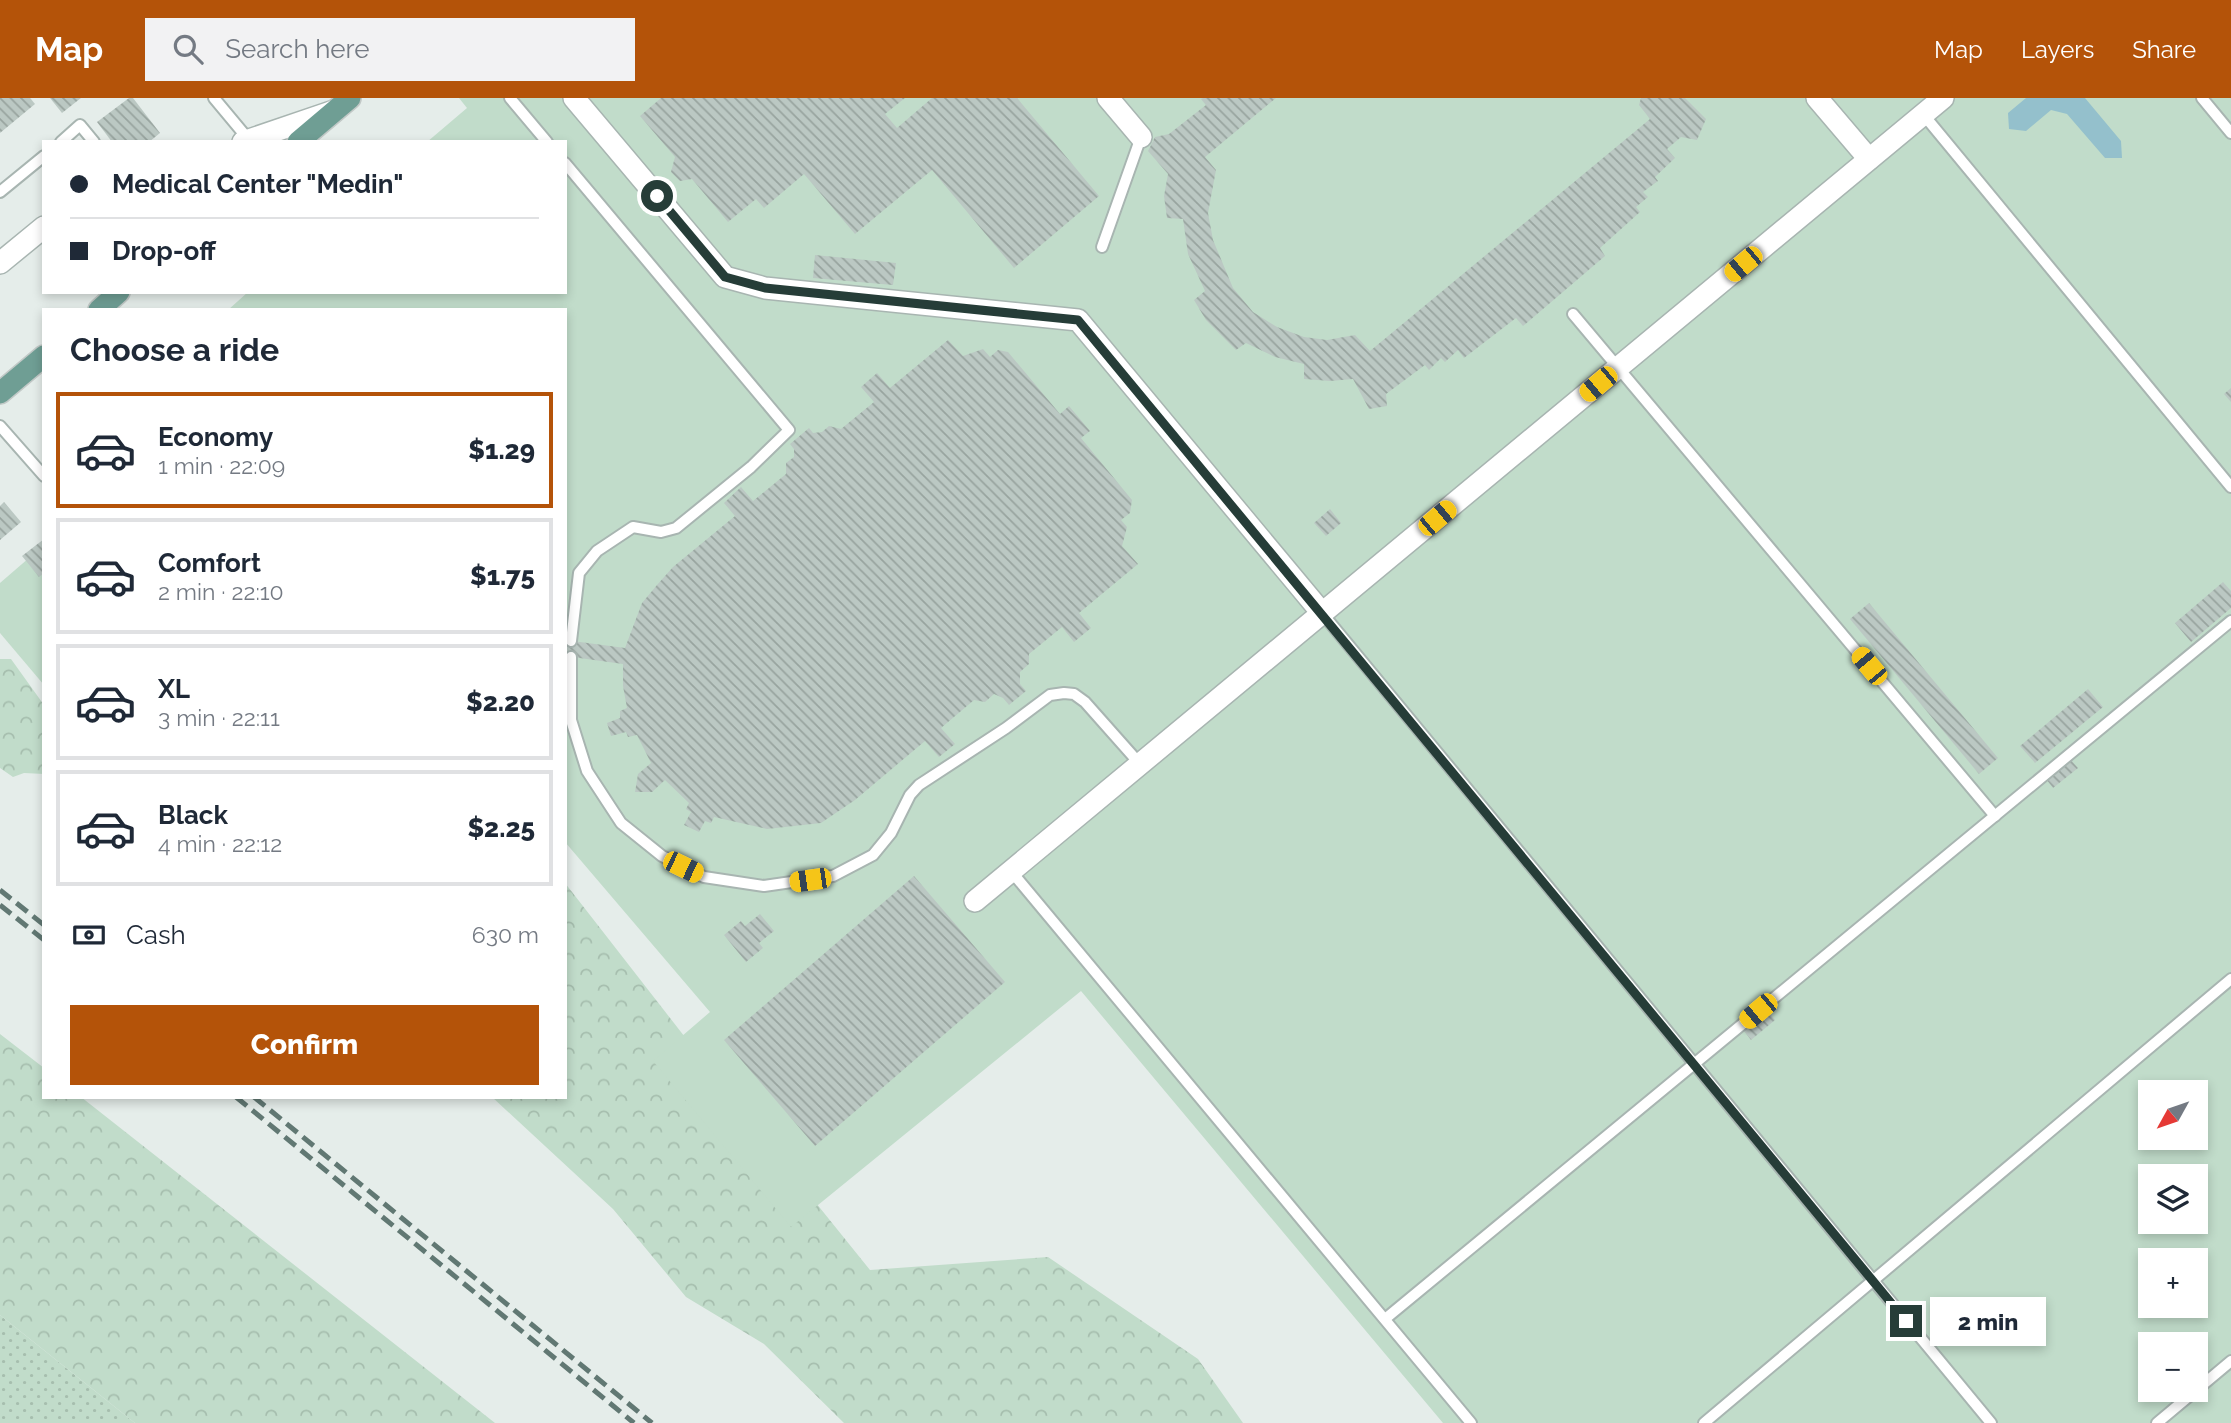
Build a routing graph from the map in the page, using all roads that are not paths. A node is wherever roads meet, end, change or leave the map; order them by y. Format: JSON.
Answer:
{"nodes":[{"id":1,"x":214,"y":98,"type":"edge"},
{"id":2,"x":510,"y":98,"type":"edge"},
{"id":3,"x":574,"y":98,"type":"edge"},
{"id":4,"x":1108,"y":98,"type":"edge"},
{"id":5,"x":1817,"y":98,"type":"edge"},
{"id":6,"x":1943,"y":98,"type":"edge"},
{"id":7,"x":2202,"y":98,"type":"edge"},
{"id":8,"x":343,"y":104,"type":"edge"},
{"id":9,"x":1923,"y":114,"type":"junction"},
{"id":10,"x":2231,"y":133,"type":"edge"},
{"id":11,"x":1141,"y":137,"type":"joint"},
{"id":12,"x":63,"y":140,"type":"edge"},
{"id":13,"x":92,"y":140,"type":"edge"},
{"id":14,"x":245,"y":140,"type":"edge"},
{"id":15,"x":249,"y":140,"type":"edge"},
{"id":16,"x":300,"y":140,"type":"edge"},
{"id":17,"x":545,"y":140,"type":"edge"},
{"id":18,"x":42,"y":158,"type":"edge"},
{"id":19,"x":1869,"y":159,"type":"junction"},
{"id":20,"x":567,"y":165,"type":"edge"},
{"id":21,"x":0,"y":192,"type":"edge"},
{"id":22,"x":42,"y":229,"type":"edge"},
{"id":23,"x":1102,"y":247,"type":"dead end"},
{"id":24,"x":1,"y":261,"type":"edge"},
{"id":25,"x":117,"y":294,"type":"edge"},
{"id":26,"x":101,"y":308,"type":"edge"},
{"id":27,"x":1573,"y":314,"type":"dead end"},
{"id":28,"x":42,"y":358,"type":"edge"},
{"id":29,"x":1618,"y":368,"type":"junction"},
{"id":30,"x":0,"y":393,"type":"edge"},
{"id":31,"x":0,"y":426,"type":"edge"},
{"id":32,"x":42,"y":474,"type":"edge"},
{"id":33,"x":2231,"y":487,"type":"edge"},
{"id":34,"x":1322,"y":613,"type":"junction"},
{"id":35,"x":2231,"y":621,"type":"edge"},
{"id":36,"x":570,"y":641,"type":"dead end"},
{"id":37,"x":571,"y":657,"type":"dead end"},
{"id":38,"x":1140,"y":764,"type":"junction"},
{"id":39,"x":1995,"y":816,"type":"junction"},
{"id":40,"x":1011,"y":871,"type":"junction"},
{"id":41,"x":975,"y":901,"type":"dead end"},
{"id":42,"x":2231,"y":979,"type":"edge"},
{"id":43,"x":1694,"y":1064,"type":"junction"},
{"id":44,"x":1873,"y":1281,"type":"junction"},
{"id":45,"x":1385,"y":1320,"type":"junction"},
{"id":46,"x":2231,"y":1361,"type":"edge"},
{"id":47,"x":1471,"y":1423,"type":"edge"},
{"id":48,"x":1704,"y":1423,"type":"edge"},
{"id":49,"x":1990,"y":1423,"type":"edge"},
{"id":50,"x":2157,"y":1423,"type":"edge"}],
"edges":[{"from":1,"to":14,"type":"lane"},
{"from":2,"to":17,"type":"lane"},
{"from":3,"to":34,"type":"street"},
{"from":4,"to":11,"type":"street"},
{"from":5,"to":19,"type":"street"},
{"from":6,"to":9,"type":"street"},
{"from":7,"to":10,"type":"lane"},
{"from":8,"to":15,"type":"street"},
{"from":8,"to":16,"type":"main road"},
{"from":9,"to":19,"type":"street"},
{"from":9,"to":33,"type":"lane"},
{"from":11,"to":23,"type":"lane"},
{"from":12,"to":13,"type":"lane"},
{"from":18,"to":21,"type":"lane"},
{"from":19,"to":29,"type":"street"},
{"from":20,"to":36,"type":"lane"},
{"from":22,"to":24,"type":"street"},
{"from":25,"to":26,"type":"main road"},
{"from":27,"to":29,"type":"lane"},
{"from":28,"to":30,"type":"main road"},
{"from":29,"to":34,"type":"street"},
{"from":29,"to":39,"type":"lane"},
{"from":31,"to":32,"type":"lane"},
{"from":34,"to":38,"type":"street"},
{"from":34,"to":43,"type":"lane"},
{"from":35,"to":39,"type":"lane"},
{"from":37,"to":38,"type":"lane"},
{"from":38,"to":40,"type":"street"},
{"from":39,"to":43,"type":"lane"},
{"from":40,"to":41,"type":"street"},
{"from":40,"to":45,"type":"lane"},
{"from":42,"to":44,"type":"lane"},
{"from":43,"to":44,"type":"lane"},
{"from":43,"to":45,"type":"lane"},
{"from":44,"to":48,"type":"lane"},
{"from":44,"to":49,"type":"lane"},
{"from":45,"to":47,"type":"lane"},
{"from":46,"to":50,"type":"lane"}]}
